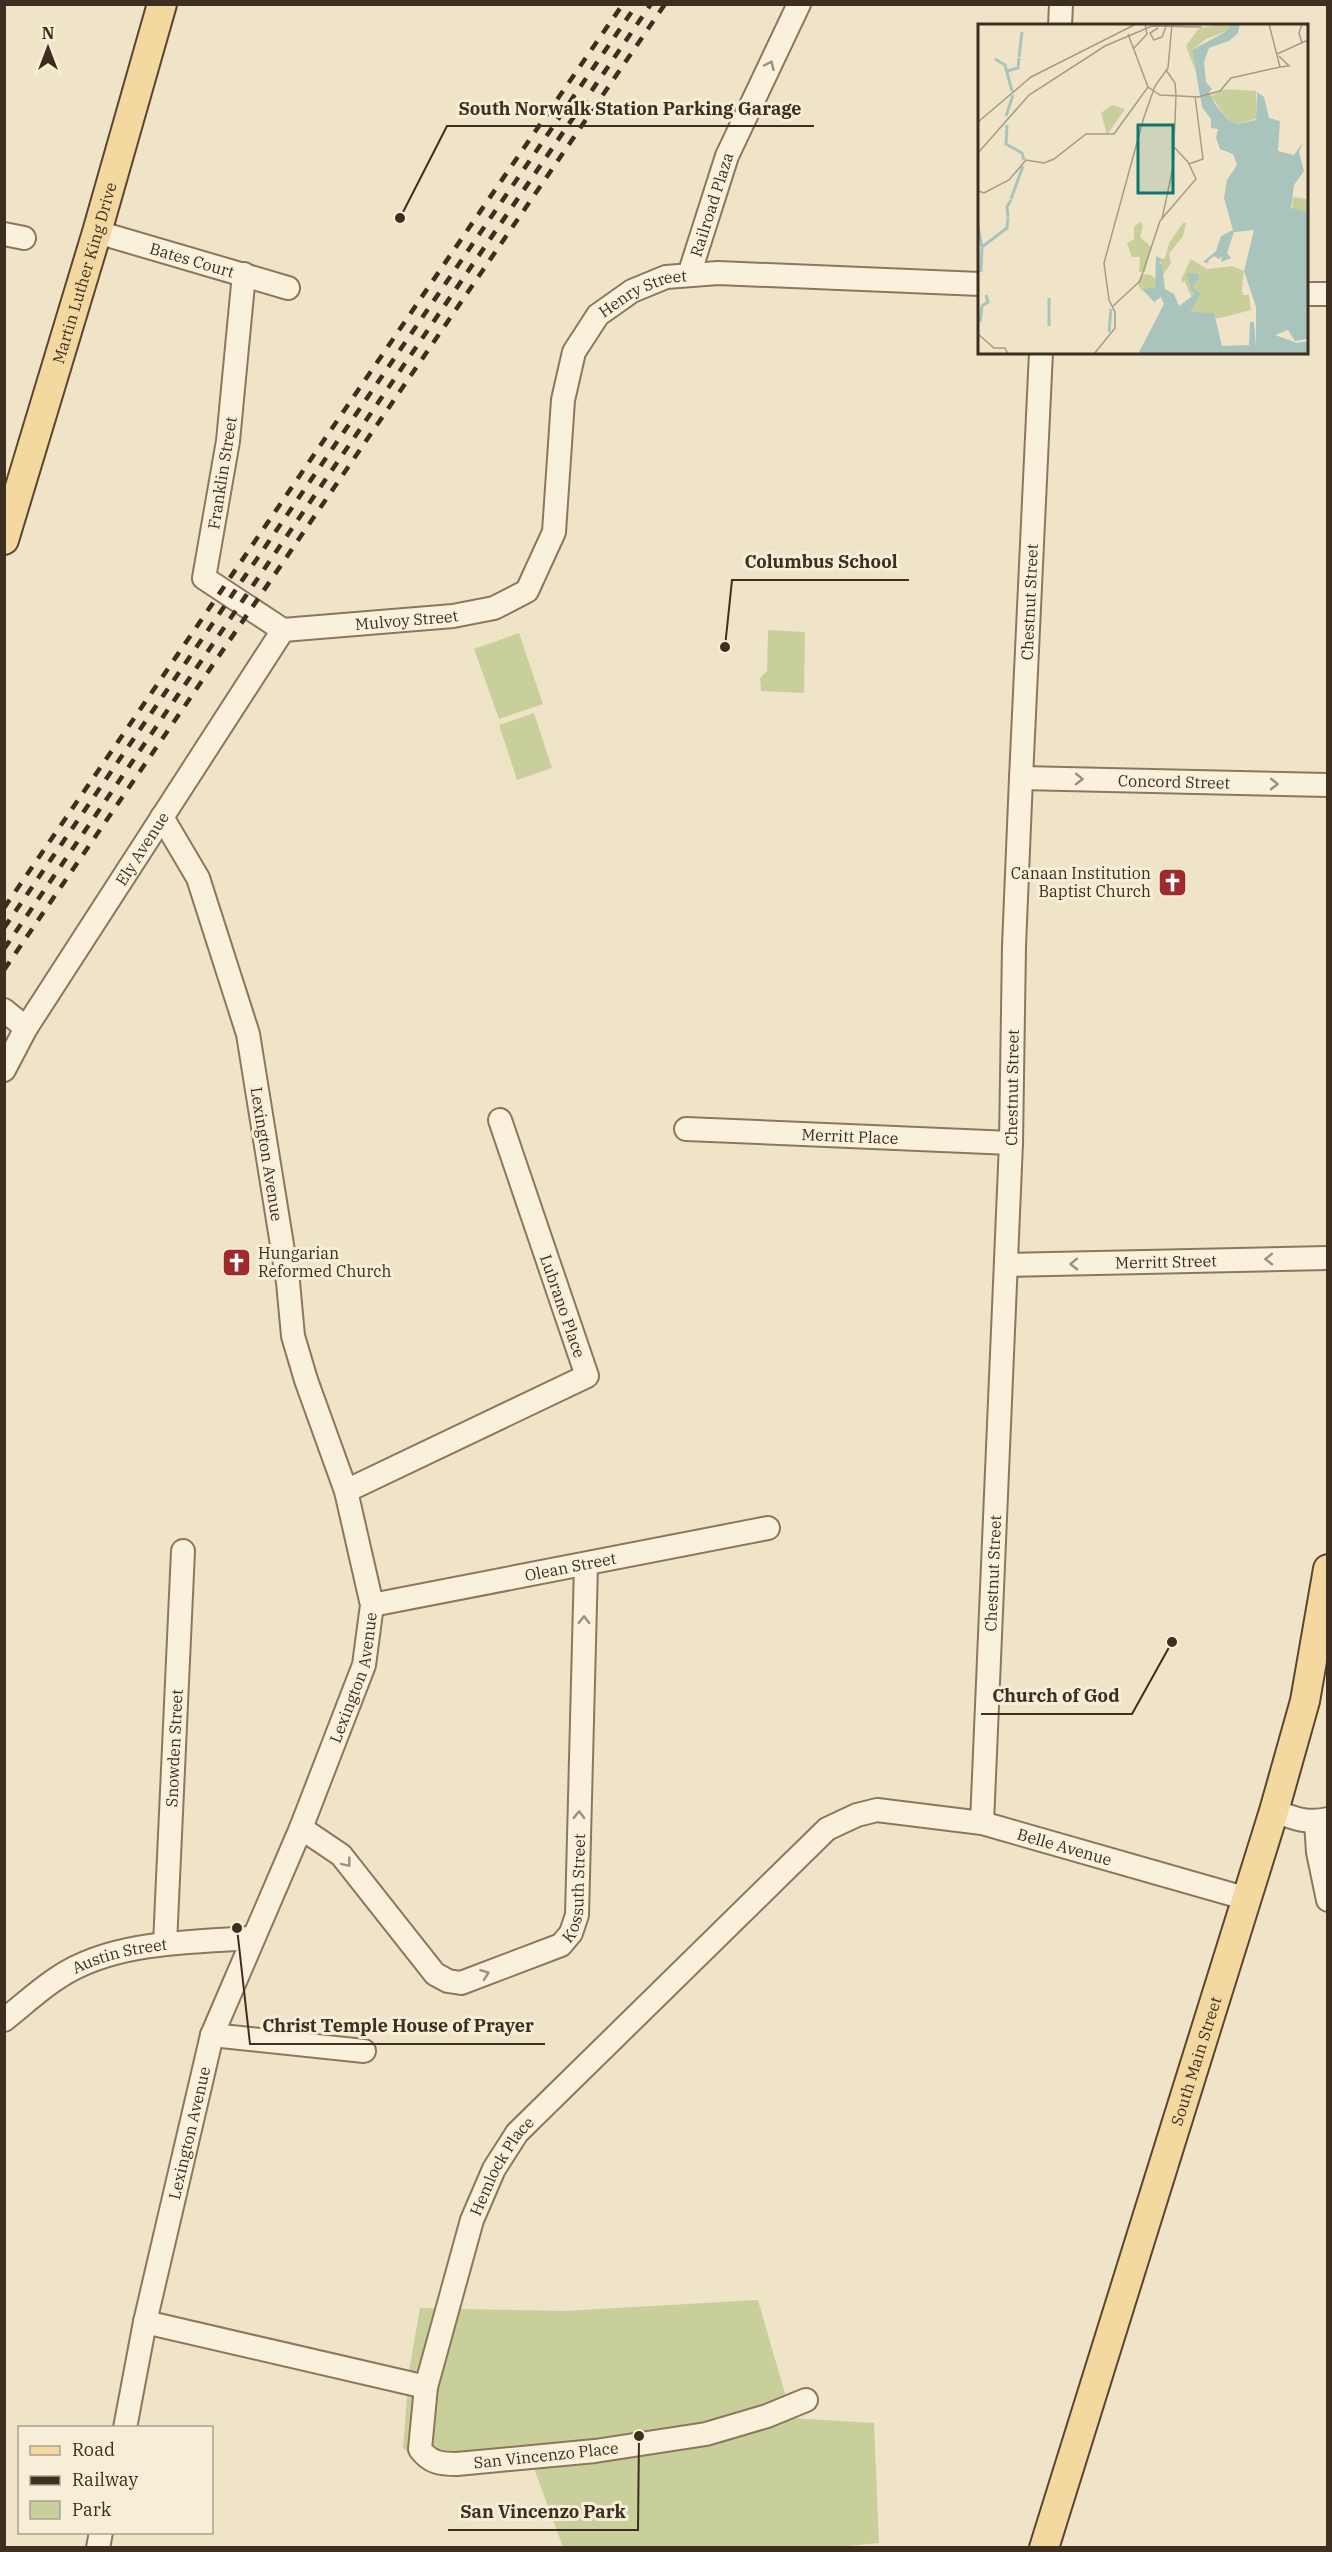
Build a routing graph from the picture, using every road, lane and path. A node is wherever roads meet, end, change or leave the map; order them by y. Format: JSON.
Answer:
{"nodes":[{"id":1,"x":162,"y":4,"type":"edge"},
{"id":2,"x":799,"y":4,"type":"edge"},
{"id":3,"x":1061,"y":4,"type":"edge"},
{"id":4,"x":1060,"y":24,"type":"edge"},
{"id":5,"x":97,"y":232,"type":"junction"},
{"id":6,"x":244,"y":274,"type":"junction"},
{"id":7,"x":689,"y":275,"type":"junction"},
{"id":8,"x":978,"y":284,"type":"edge"},
{"id":9,"x":288,"y":288,"type":"dead end"},
{"id":10,"x":1308,"y":294,"type":"edge"},
{"id":11,"x":1328,"y":294,"type":"edge"},
{"id":12,"x":1041,"y":354,"type":"edge"},
{"id":13,"x":4,"y":540,"type":"edge"},
{"id":14,"x":527,"y":591,"type":"joint"},
{"id":15,"x":283,"y":630,"type":"junction"},
{"id":16,"x":1021,"y":778,"type":"junction"},
{"id":17,"x":1328,"y":785,"type":"edge"},
{"id":18,"x":162,"y":817,"type":"junction"},
{"id":19,"x":4,"y":1010,"type":"edge"},
{"id":20,"x":26,"y":1028,"type":"junction"},
{"id":21,"x":4,"y":1070,"type":"edge"},
{"id":22,"x":500,"y":1120,"type":"dead end"},
{"id":23,"x":686,"y":1128,"type":"dead end"},
{"id":24,"x":1011,"y":1143,"type":"junction"},
{"id":25,"x":1328,"y":1258,"type":"edge"},
{"id":26,"x":1006,"y":1265,"type":"junction"},
{"id":27,"x":346,"y":1491,"type":"junction"},
{"id":28,"x":768,"y":1528,"type":"dead end"},
{"id":29,"x":183,"y":1551,"type":"dead end"},
{"id":30,"x":586,"y":1565,"type":"junction"},
{"id":31,"x":1328,"y":1569,"type":"edge"},
{"id":32,"x":372,"y":1605,"type":"junction"},
{"id":33,"x":877,"y":1810,"type":"joint"},
{"id":34,"x":1274,"y":1811,"type":"junction"},
{"id":35,"x":1322,"y":1820,"type":"edge"},
{"id":36,"x":982,"y":1823,"type":"junction"},
{"id":37,"x":301,"y":1828,"type":"junction"},
{"id":38,"x":1248,"y":1899,"type":"junction"},
{"id":39,"x":1328,"y":1900,"type":"edge"},
{"id":40,"x":253,"y":1938,"type":"junction"},
{"id":41,"x":165,"y":1944,"type":"junction"},
{"id":42,"x":4,"y":2020,"type":"edge"},
{"id":43,"x":212,"y":2035,"type":"junction"},
{"id":44,"x":364,"y":2051,"type":"dead end"},
{"id":45,"x":145,"y":2322,"type":"junction"},
{"id":46,"x":426,"y":2387,"type":"junction"},
{"id":47,"x":806,"y":2400,"type":"dead end"},
{"id":48,"x":125,"y":2426,"type":"edge"},
{"id":49,"x":1044,"y":2547,"type":"edge"}],
"edges":[{"from":1,"to":5,"type":"main road","name":"Martin Luther King Drive"},
{"from":7,"to":2,"type":"street","name":"Railroad Plaza","one_way":true},
{"from":3,"to":4,"type":"street"},
{"from":5,"to":6,"type":"street","name":"Bates Court"},
{"from":5,"to":13,"type":"main road","name":"Martin Luther King Drive"},
{"from":6,"to":9,"type":"street","name":"Bates Court"},
{"from":6,"to":15,"type":"street","name":"Franklin Street"},
{"from":7,"to":8,"type":"street","name":"Henry Street"},
{"from":7,"to":14,"type":"street","name":"Henry Street"},
{"from":10,"to":11,"type":"street"},
{"from":12,"to":16,"type":"street","name":"Chestnut Street"},
{"from":14,"to":15,"type":"street","name":"Mulvoy Street"},
{"from":15,"to":18,"type":"street","name":"Ely Avenue"},
{"from":16,"to":17,"type":"street","name":"Concord Street","one_way":true},
{"from":16,"to":24,"type":"street","name":"Chestnut Street"},
{"from":18,"to":20,"type":"street","name":"Ely Avenue"},
{"from":18,"to":27,"type":"street","name":"Lexington Avenue"},
{"from":19,"to":20,"type":"street"},
{"from":20,"to":21,"type":"street","name":"Ely Avenue"},
{"from":22,"to":27,"type":"street","name":"Lubrano Place"},
{"from":23,"to":24,"type":"street","name":"Merritt Place"},
{"from":24,"to":26,"type":"street","name":"Chestnut Street"},
{"from":25,"to":26,"type":"street","name":"Merritt Street","one_way":true},
{"from":26,"to":36,"type":"street","name":"Chestnut Street"},
{"from":27,"to":32,"type":"street","name":"Lexington Avenue"},
{"from":28,"to":30,"type":"street","name":"Olean Street"},
{"from":29,"to":41,"type":"street","name":"Snowden Street"},
{"from":30,"to":32,"type":"street","name":"Olean Street"},
{"from":37,"to":30,"type":"street","name":"Kossuth Street","one_way":true},
{"from":31,"to":34,"type":"main road","name":"South Main Street"},
{"from":32,"to":37,"type":"street","name":"Lexington Avenue"},
{"from":33,"to":36,"type":"street","name":"Belle Avenue"},
{"from":33,"to":46,"type":"street","name":"Hemlock Place"},
{"from":34,"to":35,"type":"street"},
{"from":34,"to":38,"type":"main road","name":"South Main Street"},
{"from":35,"to":39,"type":"street"},
{"from":36,"to":38,"type":"street","name":"Belle Avenue"},
{"from":37,"to":40,"type":"street","name":"Lexington Avenue"},
{"from":38,"to":49,"type":"main road","name":"South Main Street"},
{"from":40,"to":41,"type":"street","name":"Austin Street"},
{"from":40,"to":43,"type":"street","name":"Lexington Avenue"},
{"from":41,"to":42,"type":"street","name":"Austin Street"},
{"from":43,"to":44,"type":"street"},
{"from":43,"to":45,"type":"street","name":"Lexington Avenue"},
{"from":45,"to":46,"type":"street"},
{"from":45,"to":48,"type":"street","name":"Lexington Avenue"},
{"from":46,"to":47,"type":"street","name":"San Vincenzo Place"}]}
